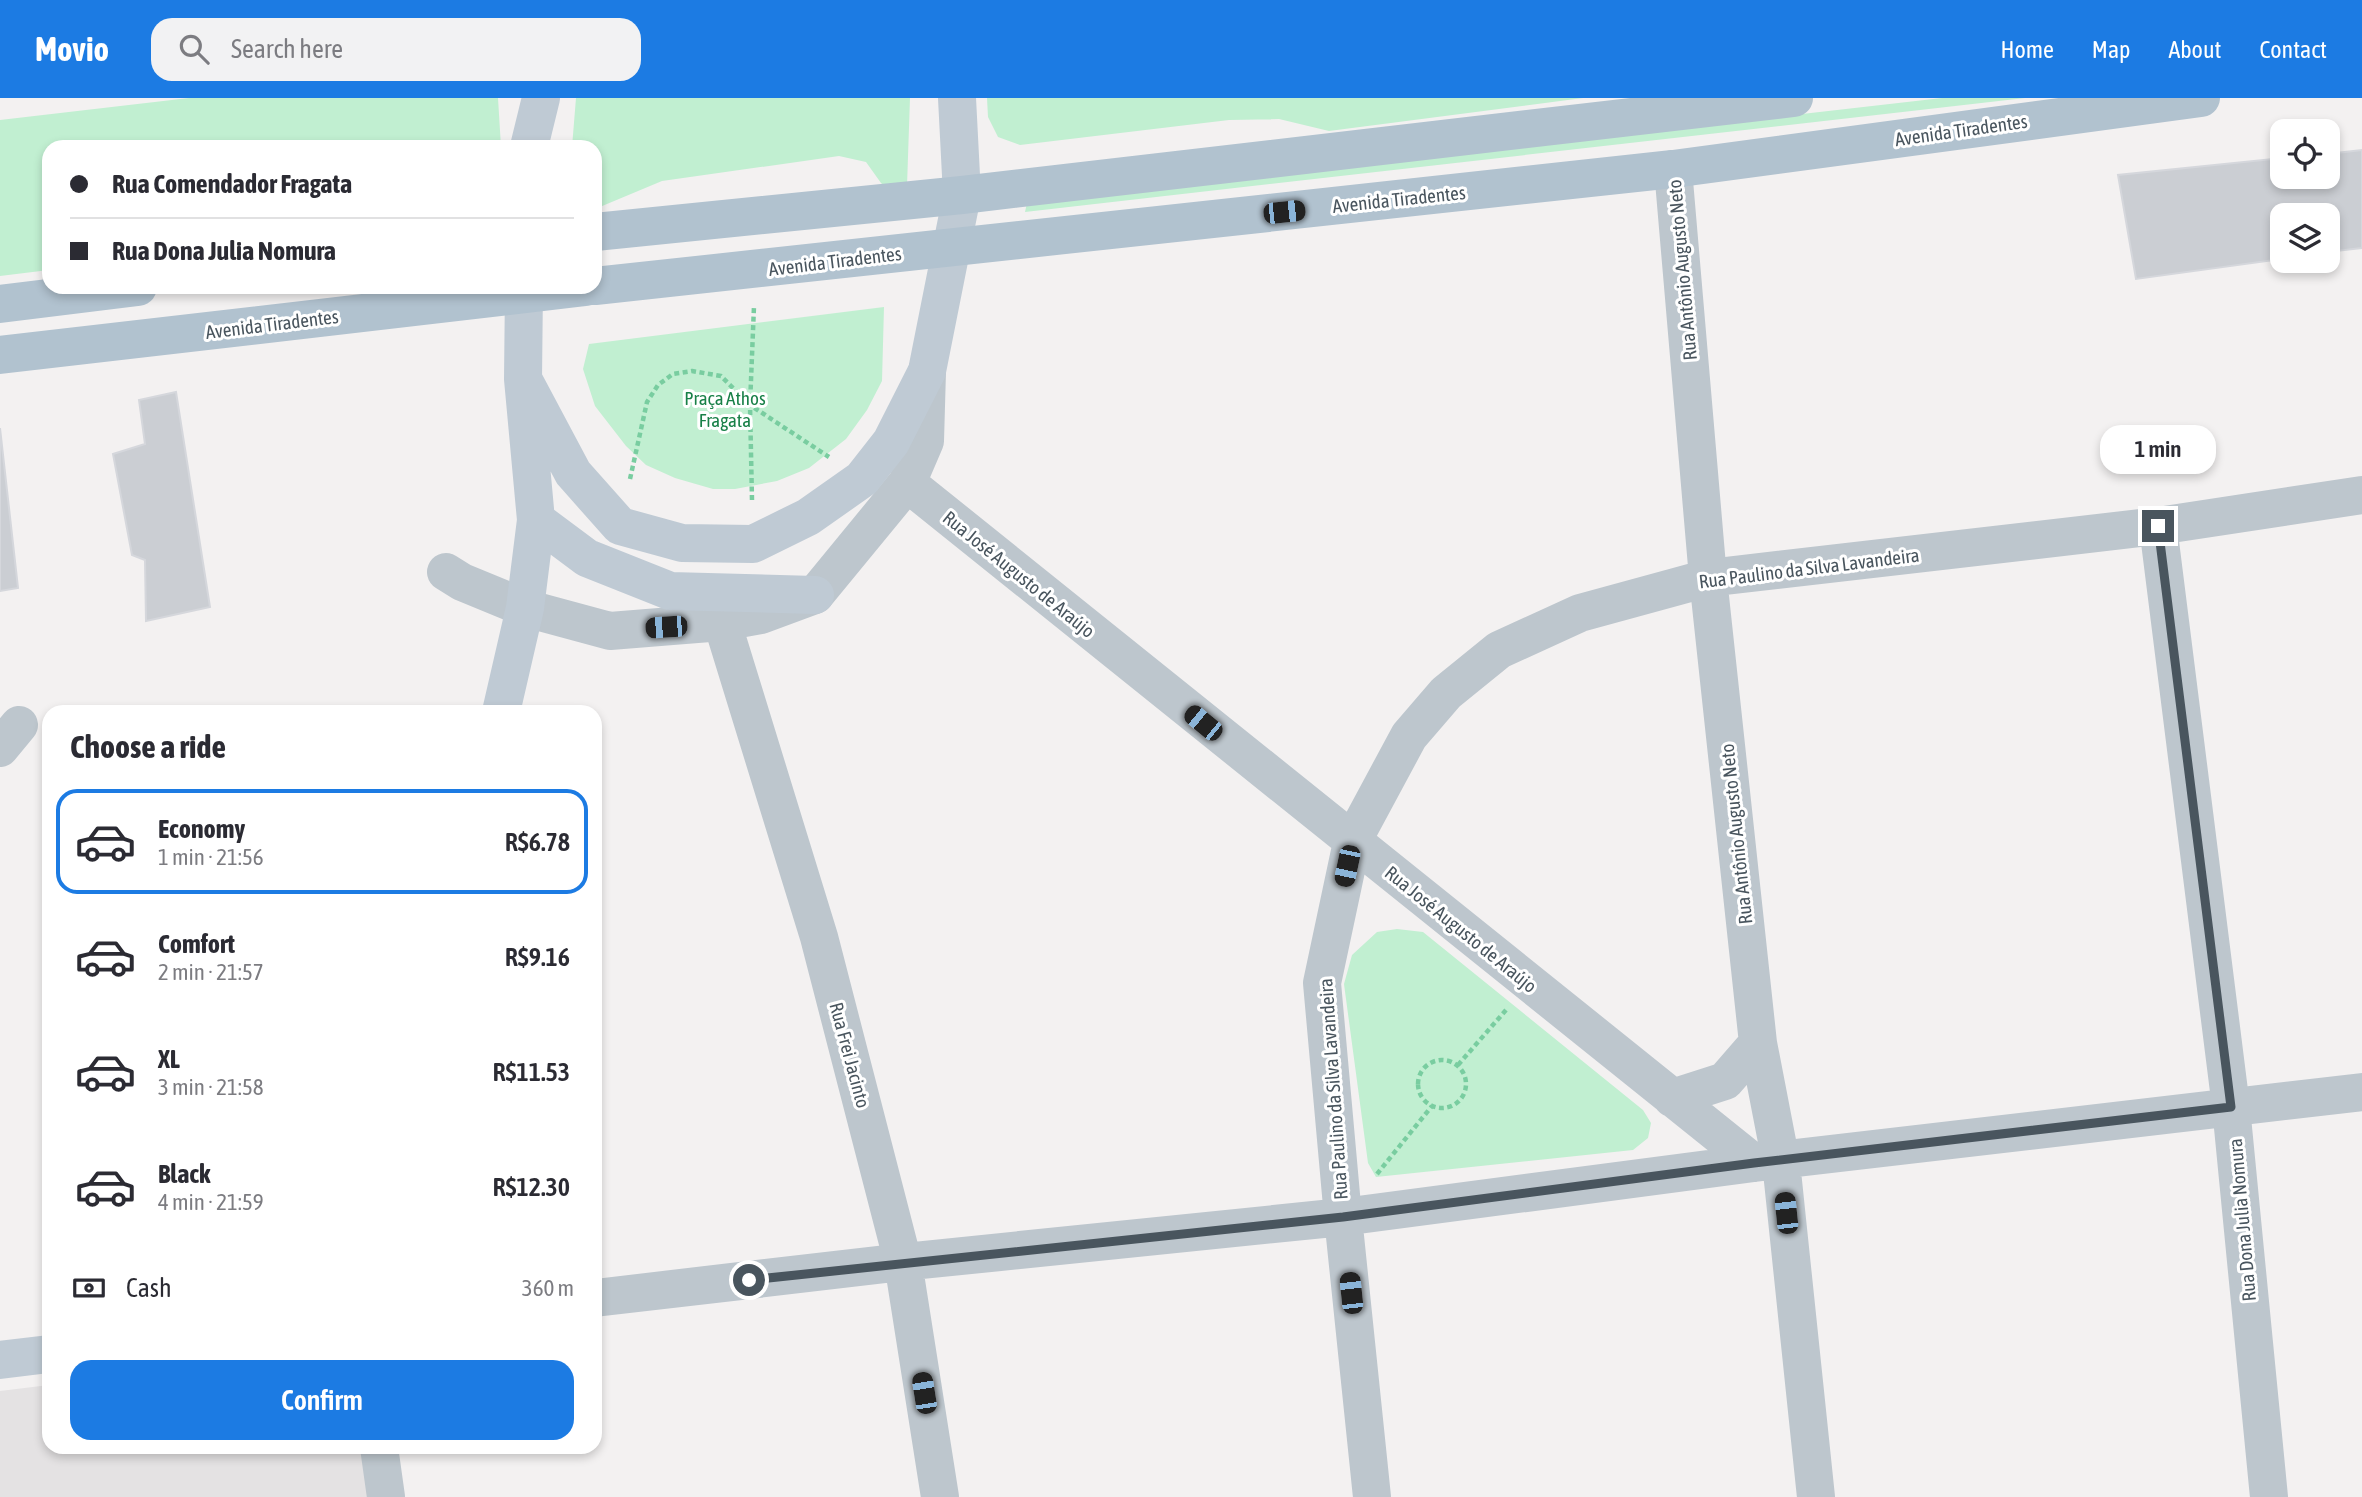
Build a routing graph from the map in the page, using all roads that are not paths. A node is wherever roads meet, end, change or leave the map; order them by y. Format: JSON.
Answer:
{"nodes":[{"id":1,"x":541,"y":98,"type":"edge"},
{"id":2,"x":957,"y":98,"type":"edge"},
{"id":3,"x":1794,"y":98,"type":"edge"},
{"id":4,"x":2200,"y":98,"type":"edge"},
{"id":5,"x":531,"y":140,"type":"edge"},
{"id":6,"x":1673,"y":169,"type":"junction"},
{"id":7,"x":962,"y":195,"type":"junction"},
{"id":8,"x":602,"y":231,"type":"edge"},
{"id":9,"x":950,"y":248,"type":"junction"},
{"id":10,"x":602,"y":285,"type":"edge"},
{"id":11,"x":81,"y":294,"type":"edge"},
{"id":12,"x":494,"y":294,"type":"edge"},
{"id":13,"x":524,"y":294,"type":"edge"},
{"id":14,"x":0,"y":304,"type":"edge"},
{"id":15,"x":0,"y":355,"type":"edge"},
{"id":16,"x":928,"y":371,"type":"junction"},
{"id":17,"x":523,"y":379,"type":"junction"},
{"id":18,"x":906,"y":483,"type":"junction"},
{"id":19,"x":2362,"y":495,"type":"edge"},
{"id":20,"x":536,"y":520,"type":"junction"},
{"id":21,"x":2158,"y":526,"type":"junction"},
{"id":22,"x":446,"y":572,"type":"dead end"},
{"id":23,"x":1708,"y":578,"type":"junction"},
{"id":24,"x":815,"y":595,"type":"junction"},
{"id":25,"x":525,"y":608,"type":"junction"},
{"id":26,"x":722,"y":622,"type":"junction"},
{"id":27,"x":502,"y":705,"type":"edge"},
{"id":28,"x":1352,"y":842,"type":"junction"},
{"id":29,"x":1758,"y":1043,"type":"junction"},
{"id":30,"x":2362,"y":1092,"type":"edge"},
{"id":31,"x":1672,"y":1098,"type":"junction"},
{"id":32,"x":2231,"y":1107,"type":"junction"},
{"id":33,"x":1767,"y":1163,"type":"junction"},
{"id":34,"x":1343,"y":1217,"type":"junction"},
{"id":35,"x":903,"y":1262,"type":"junction"},
{"id":36,"x":602,"y":1297,"type":"edge"},
{"id":37,"x":42,"y":1355,"type":"edge"},
{"id":38,"x":0,"y":1360,"type":"edge"},
{"id":39,"x":380,"y":1454,"type":"edge"},
{"id":40,"x":386,"y":1497,"type":"edge"},
{"id":41,"x":940,"y":1497,"type":"edge"},
{"id":42,"x":1372,"y":1497,"type":"edge"},
{"id":43,"x":1816,"y":1497,"type":"edge"},
{"id":44,"x":2269,"y":1497,"type":"edge"}],
"edges":[{"from":1,"to":5,"type":"main road"},
{"from":2,"to":7,"type":"main road"},
{"from":3,"to":7,"type":"main road"},
{"from":4,"to":6,"type":"main road","name":"Avenida Tiradentes"},
{"from":6,"to":9,"type":"main road","name":"Avenida Tiradentes"},
{"from":6,"to":23,"type":"street","name":"Rua Antônio Augusto Neto"},
{"from":7,"to":8,"type":"main road"},
{"from":7,"to":9,"type":"main road"},
{"from":9,"to":10,"type":"main road","name":"Avenida Tiradentes"},
{"from":9,"to":16,"type":"main road"},
{"from":11,"to":14,"type":"main road"},
{"from":12,"to":15,"type":"main road","name":"Avenida Tiradentes"},
{"from":13,"to":17,"type":"main road"},
{"from":16,"to":17,"type":"main road"},
{"from":16,"to":18,"type":"street"},
{"from":17,"to":20,"type":"main road"},
{"from":18,"to":24,"type":"street"},
{"from":18,"to":28,"type":"street","name":"Rua José Augusto de Araújo"},
{"from":19,"to":21,"type":"street","name":"Rua Paulino da Silva Lavandeira"},
{"from":20,"to":24,"type":"main road"},
{"from":20,"to":25,"type":"main road"},
{"from":21,"to":23,"type":"street","name":"Rua Paulino da Silva Lavandeira"},
{"from":21,"to":32,"type":"street","name":"Rua Dona Julia Nomura"},
{"from":22,"to":25,"type":"street"},
{"from":23,"to":28,"type":"street","name":"Rua Paulino da Silva Lavandeira"},
{"from":23,"to":29,"type":"street","name":"Rua Antônio Augusto Neto"},
{"from":24,"to":26,"type":"street"},
{"from":25,"to":26,"type":"street"},
{"from":25,"to":27,"type":"main road"},
{"from":26,"to":35,"type":"street","name":"Rua Frei Jacinto"},
{"from":28,"to":31,"type":"street","name":"Rua José Augusto de Araújo"},
{"from":28,"to":34,"type":"street","name":"Rua Paulino da Silva Lavandeira"},
{"from":29,"to":31,"type":"street"},
{"from":29,"to":33,"type":"street","name":"Rua Antônio Augusto Neto"},
{"from":30,"to":32,"type":"street"},
{"from":31,"to":33,"type":"street","name":"Rua José Augusto de Araújo"},
{"from":32,"to":33,"type":"street"},
{"from":32,"to":44,"type":"street","name":"Rua Dona Julia Nomura"},
{"from":33,"to":34,"type":"street"},
{"from":33,"to":43,"type":"street","name":"Rua Antônio Augusto Neto"},
{"from":34,"to":35,"type":"street"},
{"from":34,"to":42,"type":"street","name":"Rua Paulino da Silva Lavandeira"},
{"from":35,"to":36,"type":"street"},
{"from":35,"to":41,"type":"street","name":"Rua Frei Jacinto"},
{"from":37,"to":38,"type":"main road"},
{"from":39,"to":40,"type":"street"}]}
